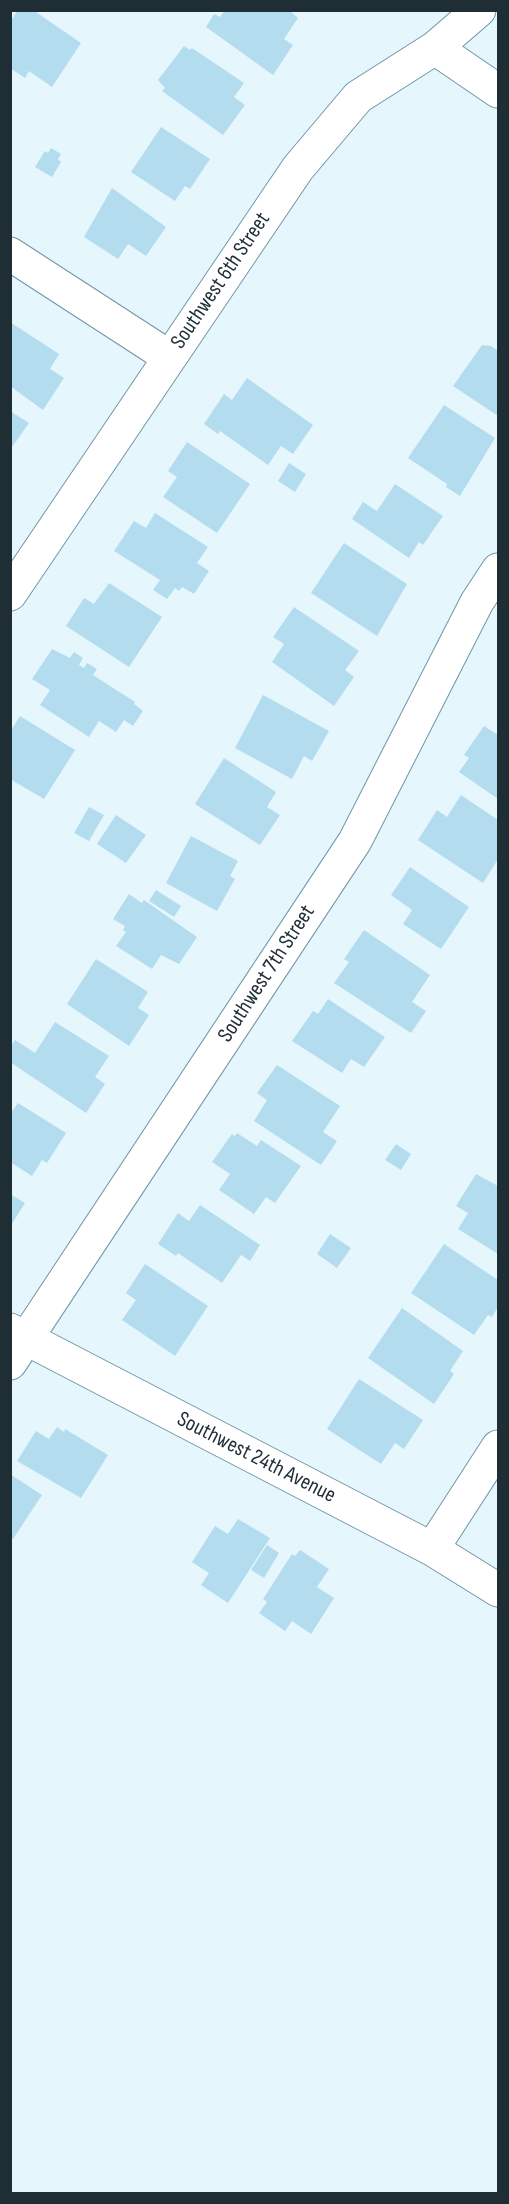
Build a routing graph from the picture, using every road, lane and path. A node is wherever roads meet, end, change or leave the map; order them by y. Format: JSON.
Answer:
{"nodes":[{"id":1,"x":479,"y":10,"type":"edge"},
{"id":2,"x":435,"y":48,"type":"junction"},
{"id":3,"x":498,"y":91,"type":"edge"},
{"id":4,"x":10,"y":254,"type":"edge"},
{"id":5,"x":170,"y":357,"type":"junction"},
{"id":6,"x":498,"y":570,"type":"edge"},
{"id":7,"x":10,"y":594,"type":"edge"},
{"id":8,"x":16,"y":1345,"type":"edge"},
{"id":9,"x":498,"y":1447,"type":"edge"},
{"id":10,"x":432,"y":1549,"type":"junction"},
{"id":11,"x":498,"y":1590,"type":"edge"}],
"edges":[{"from":1,"to":2,"type":"street","name":"Southwest 6th Street"},
{"from":2,"to":3,"type":"street"},
{"from":2,"to":5,"type":"street","name":"Southwest 6th Street"},
{"from":4,"to":5,"type":"street"},
{"from":5,"to":7,"type":"street","name":"Southwest 6th Street"},
{"from":6,"to":8,"type":"street","name":"Southwest 7th Street"},
{"from":8,"to":10,"type":"street","name":"Southwest 24th Avenue"},
{"from":9,"to":10,"type":"street"},
{"from":10,"to":11,"type":"street","name":"Southwest 24th Avenue"}]}
